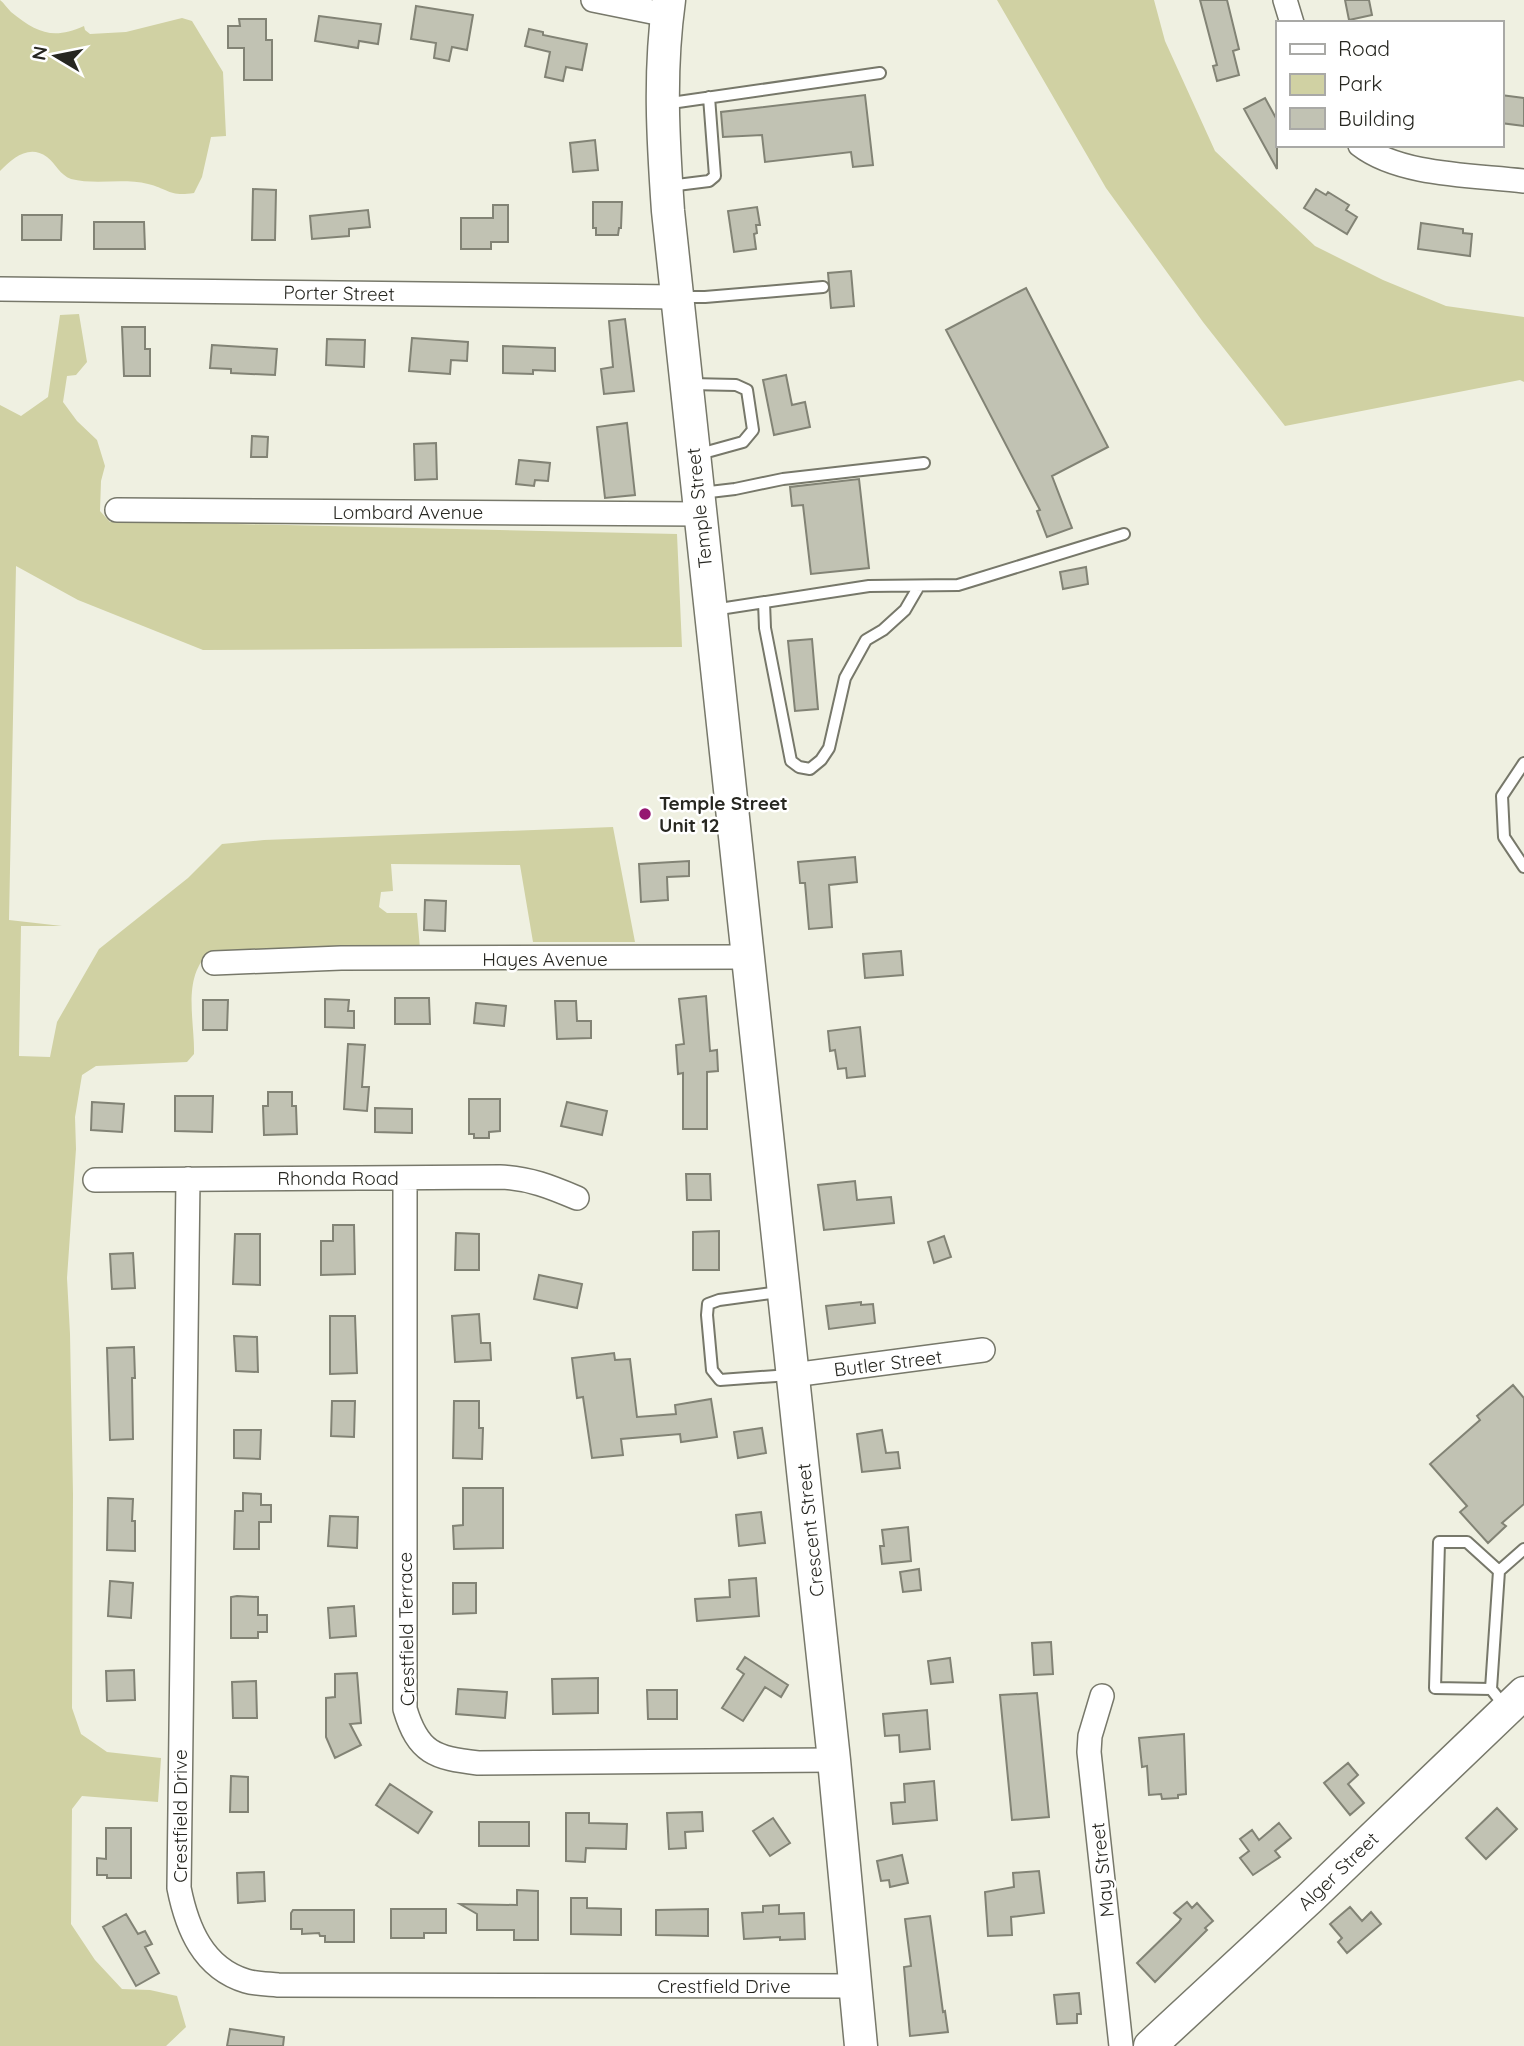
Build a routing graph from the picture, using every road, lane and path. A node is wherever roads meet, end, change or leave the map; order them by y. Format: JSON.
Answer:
{"nodes":[{"id":1,"x":593,"y":0,"type":"edge"},
{"id":2,"x":1285,"y":0,"type":"edge"},
{"id":3,"x":668,"y":8,"type":"edge"},
{"id":4,"x":1291,"y":21,"type":"edge"},
{"id":5,"x":880,"y":73,"type":"dead end"},
{"id":6,"x":709,"y":97,"type":"junction"},
{"id":7,"x":661,"y":104,"type":"junction"},
{"id":8,"x":1363,"y":147,"type":"edge"},
{"id":9,"x":1524,"y":181,"type":"edge"},
{"id":10,"x":666,"y":186,"type":"junction"},
{"id":11,"x":823,"y":287,"type":"dead end"},
{"id":12,"x":0,"y":289,"type":"edge"},
{"id":13,"x":677,"y":297,"type":"junction"},
{"id":14,"x":686,"y":384,"type":"junction"},
{"id":15,"x":693,"y":456,"type":"junction"},
{"id":16,"x":924,"y":463,"type":"dead end"},
{"id":17,"x":698,"y":504,"type":"junction"},
{"id":18,"x":117,"y":510,"type":"dead end"},
{"id":19,"x":1124,"y":534,"type":"dead end"},
{"id":20,"x":919,"y":586,"type":"junction"},
{"id":21,"x":764,"y":602,"type":"junction"},
{"id":22,"x":710,"y":610,"type":"junction"},
{"id":23,"x":1524,"y":763,"type":"edge"},
{"id":24,"x":1524,"y":867,"type":"edge"},
{"id":25,"x":748,"y":957,"type":"junction"},
{"id":26,"x":214,"y":963,"type":"dead end"},
{"id":27,"x":754,"y":1015,"type":"joint"},
{"id":28,"x":405,"y":1178,"type":"junction"},
{"id":29,"x":95,"y":1180,"type":"dead end"},
{"id":30,"x":188,"y":1180,"type":"junction"},
{"id":31,"x":577,"y":1198,"type":"dead end"},
{"id":32,"x":784,"y":1291,"type":"junction"},
{"id":33,"x":983,"y":1350,"type":"dead end"},
{"id":34,"x":793,"y":1375,"type":"junction"},
{"id":35,"x":1524,"y":1549,"type":"edge"},
{"id":36,"x":1499,"y":1571,"type":"junction"},
{"id":37,"x":1102,"y":1696,"type":"dead end"},
{"id":38,"x":1507,"y":1697,"type":"edge"},
{"id":39,"x":834,"y":1760,"type":"junction"},
{"id":40,"x":856,"y":1986,"type":"junction"},
{"id":41,"x":860,"y":2046,"type":"edge"},
{"id":42,"x":1121,"y":2046,"type":"edge"},
{"id":43,"x":1150,"y":2046,"type":"edge"}],
"edges":[{"from":1,"to":3,"type":"street"},
{"from":2,"to":4,"type":"street"},
{"from":3,"to":7,"type":"main road","name":"Temple Street"},
{"from":5,"to":6,"type":"lane"},
{"from":6,"to":7,"type":"lane"},
{"from":6,"to":10,"type":"lane"},
{"from":7,"to":10,"type":"main road","name":"Temple Street"},
{"from":8,"to":9,"type":"street"},
{"from":10,"to":13,"type":"main road","name":"Temple Street"},
{"from":11,"to":13,"type":"lane"},
{"from":12,"to":13,"type":"street","name":"Porter Street"},
{"from":13,"to":14,"type":"main road","name":"Temple Street"},
{"from":14,"to":15,"type":"main road","name":"Temple Street"},
{"from":14,"to":15,"type":"lane"},
{"from":15,"to":17,"type":"main road","name":"Temple Street"},
{"from":16,"to":17,"type":"lane"},
{"from":17,"to":18,"type":"street","name":"Lombard Avenue"},
{"from":17,"to":22,"type":"main road","name":"Temple Street"},
{"from":19,"to":20,"type":"lane"},
{"from":20,"to":21,"type":"lane"},
{"from":20,"to":21,"type":"lane"},
{"from":21,"to":22,"type":"lane"},
{"from":22,"to":25,"type":"main road","name":"Temple Street"},
{"from":23,"to":24,"type":"lane"},
{"from":25,"to":26,"type":"street","name":"Hayes Avenue"},
{"from":25,"to":27,"type":"main road","name":"Temple Street"},
{"from":27,"to":32,"type":"main road","name":"Crescent Street"},
{"from":28,"to":30,"type":"street","name":"Rhonda Road"},
{"from":28,"to":31,"type":"street","name":"Rhonda Road"},
{"from":28,"to":39,"type":"street","name":"Crestfield Terrace"},
{"from":29,"to":30,"type":"street","name":"Rhonda Road"},
{"from":30,"to":40,"type":"street","name":"Crestfield Drive"},
{"from":32,"to":34,"type":"main road","name":"Crescent Street"},
{"from":32,"to":34,"type":"lane"},
{"from":33,"to":34,"type":"street","name":"Butler Street"},
{"from":34,"to":39,"type":"main road","name":"Crescent Street"},
{"from":35,"to":36,"type":"lane"},
{"from":36,"to":38,"type":"lane"},
{"from":36,"to":38,"type":"lane"},
{"from":37,"to":42,"type":"street","name":"May Street"},
{"from":38,"to":43,"type":"main road","name":"Alger Street"},
{"from":39,"to":40,"type":"main road","name":"Crescent Street"},
{"from":40,"to":41,"type":"main road","name":"Crescent Street"}]}
